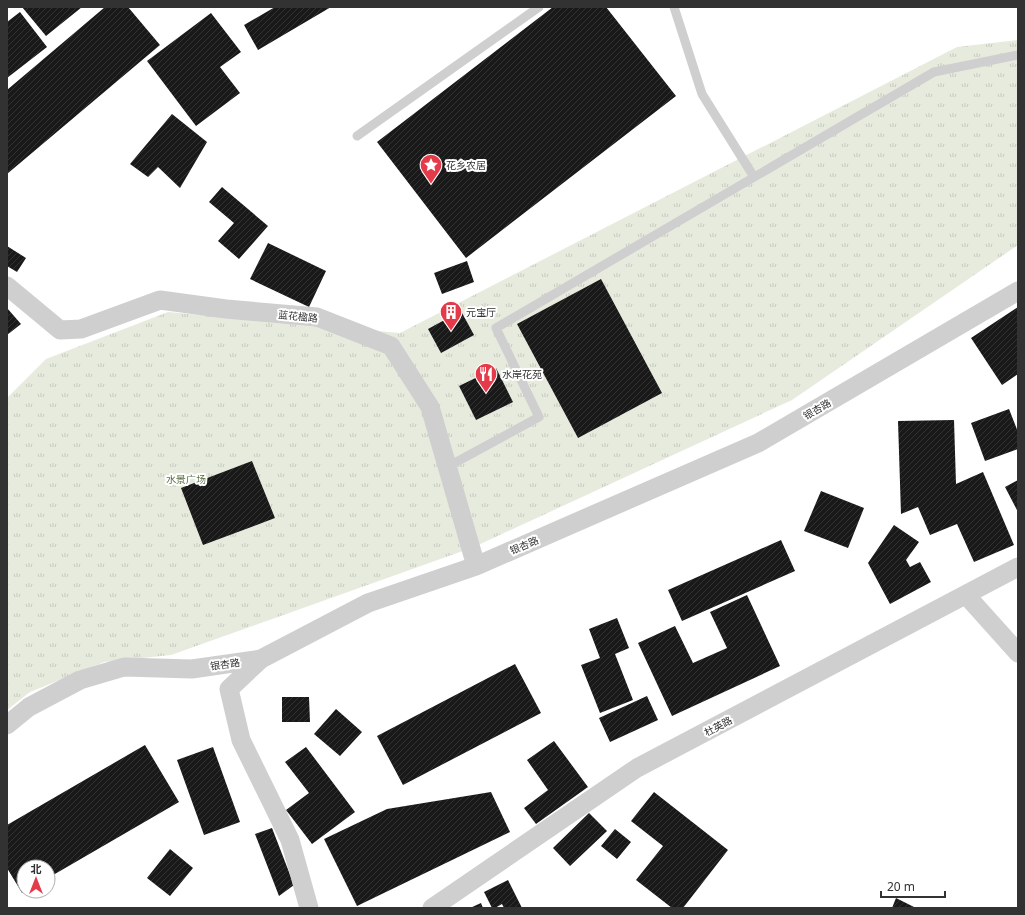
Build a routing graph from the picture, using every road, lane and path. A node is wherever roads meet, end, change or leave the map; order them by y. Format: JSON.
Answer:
{"nodes":[{"id":1,"x":539,"y":7,"type":"edge"},
{"id":2,"x":674,"y":7,"type":"edge"},
{"id":3,"x":1018,"y":55,"type":"edge"},
{"id":4,"x":357,"y":136,"type":"dead end"},
{"id":5,"x":754,"y":177,"type":"junction"},
{"id":6,"x":7,"y":286,"type":"edge"},
{"id":7,"x":1018,"y":291,"type":"edge"},
{"id":8,"x":447,"y":467,"type":"junction"},
{"id":9,"x":476,"y":566,"type":"junction"},
{"id":10,"x":1018,"y":567,"type":"edge"},
{"id":11,"x":966,"y":595,"type":"junction"},
{"id":12,"x":1018,"y":653,"type":"edge"},
{"id":13,"x":261,"y":659,"type":"junction"},
{"id":14,"x":7,"y":725,"type":"edge"},
{"id":15,"x":309,"y":908,"type":"edge"},
{"id":16,"x":432,"y":908,"type":"edge"}],
"edges":[{"from":1,"to":4,"type":"lane"},
{"from":2,"to":5,"type":"lane"},
{"from":3,"to":5,"type":"lane"},
{"from":5,"to":8,"type":"lane"},
{"from":6,"to":8,"type":"street","name":"蓝花楹路"},
{"from":7,"to":9,"type":"street","name":"银杏路"},
{"from":8,"to":9,"type":"street","name":"蓝花楹路"},
{"from":9,"to":13,"type":"street","name":"银杏路"},
{"from":10,"to":11,"type":"street","name":"杜英路"},
{"from":11,"to":12,"type":"street"},
{"from":11,"to":16,"type":"street","name":"杜英路"},
{"from":13,"to":14,"type":"street","name":"银杏路"},
{"from":13,"to":15,"type":"street"}]}
